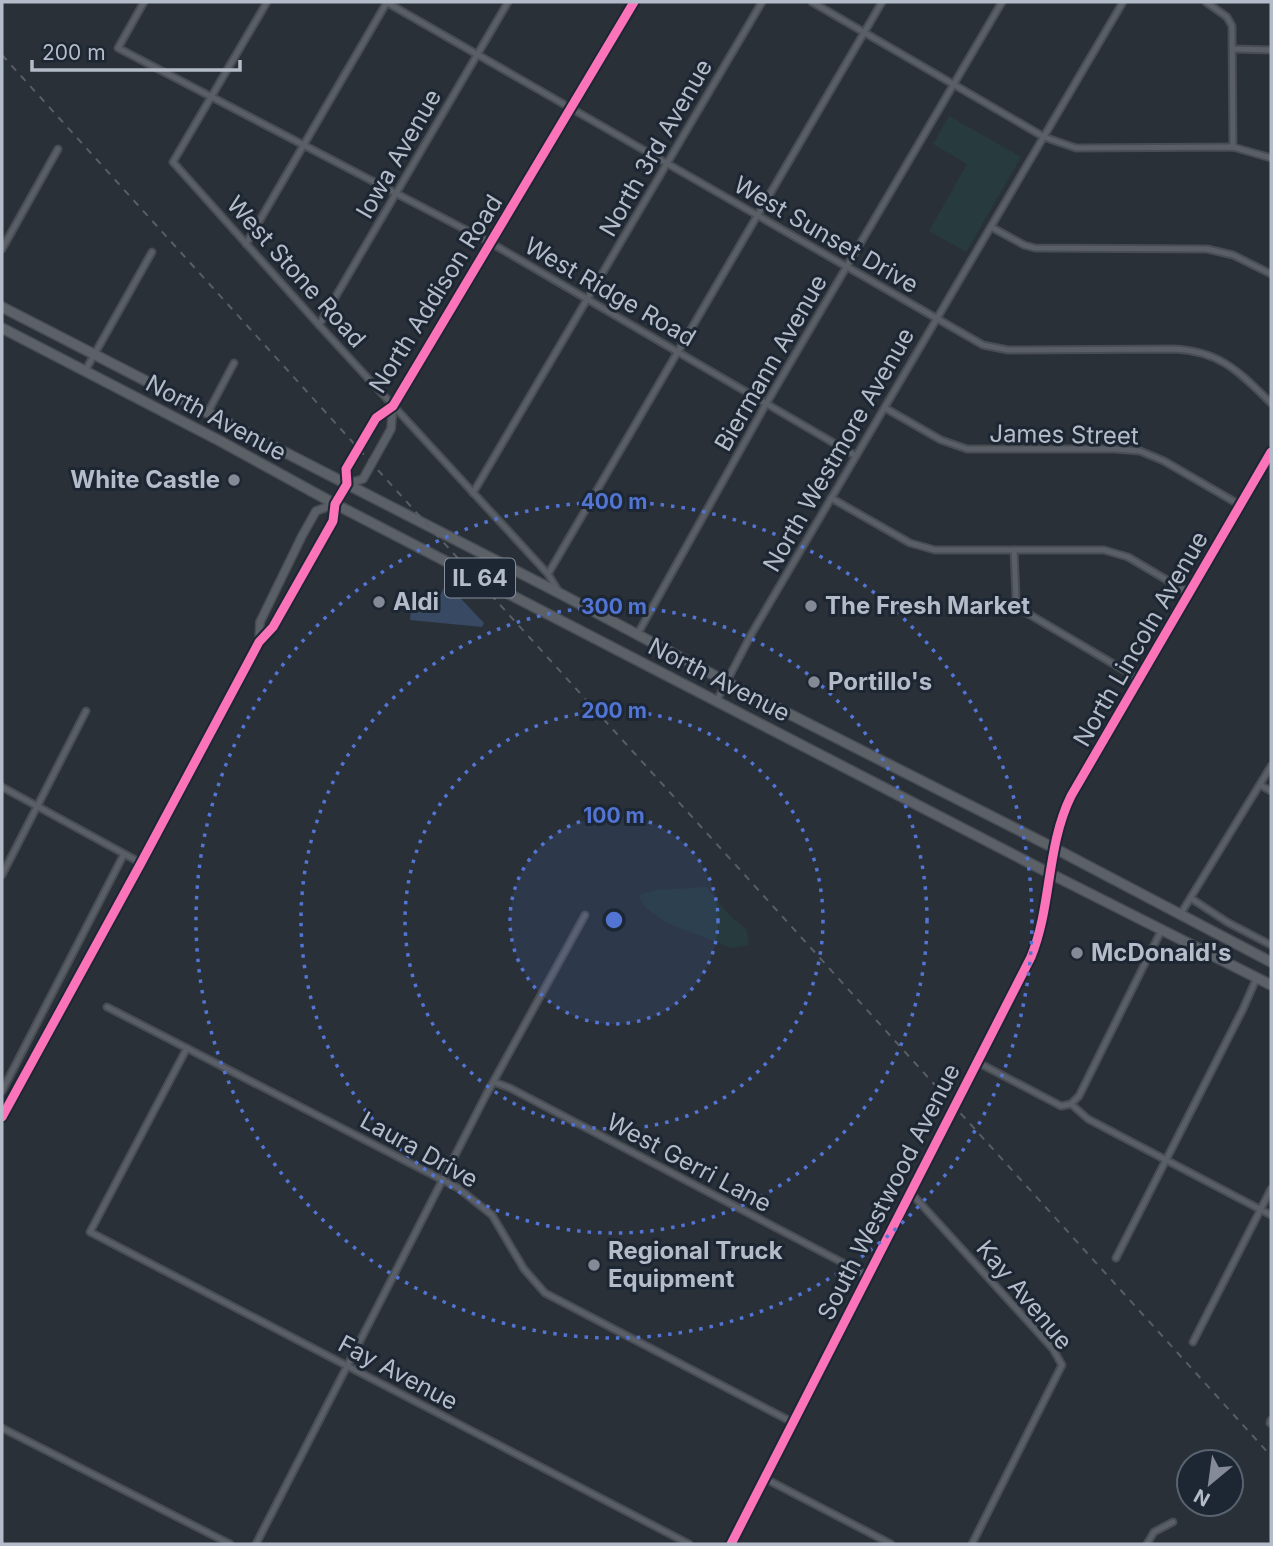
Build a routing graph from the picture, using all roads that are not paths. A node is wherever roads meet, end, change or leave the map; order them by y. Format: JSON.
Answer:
{"nodes":[{"id":1,"x":144,"y":2,"type":"edge"},
{"id":2,"x":267,"y":2,"type":"edge"},
{"id":3,"x":387,"y":2,"type":"edge"},
{"id":4,"x":508,"y":2,"type":"edge"},
{"id":5,"x":634,"y":2,"type":"edge"},
{"id":6,"x":762,"y":2,"type":"edge"},
{"id":7,"x":812,"y":2,"type":"edge"},
{"id":8,"x":883,"y":2,"type":"edge"},
{"id":9,"x":1002,"y":2,"type":"edge"},
{"id":10,"x":1123,"y":2,"type":"edge"},
{"id":11,"x":1206,"y":2,"type":"edge"},
{"id":12,"x":864,"y":32,"type":"junction"},
{"id":13,"x":1233,"y":48,"type":"junction"},
{"id":14,"x":1271,"y":50,"type":"edge"},
{"id":15,"x":477,"y":55,"type":"junction"},
{"id":16,"x":954,"y":84,"type":"junction"},
{"id":17,"x":211,"y":97,"type":"junction"},
{"id":18,"x":570,"y":107,"type":"junction"},
{"id":19,"x":1044,"y":137,"type":"junction"},
{"id":20,"x":303,"y":146,"type":"junction"},
{"id":21,"x":1233,"y":147,"type":"junction"},
{"id":22,"x":58,"y":149,"type":"dead end"},
{"id":23,"x":1271,"y":158,"type":"edge"},
{"id":24,"x":667,"y":163,"type":"junction"},
{"id":25,"x":396,"y":194,"type":"junction"},
{"id":26,"x":757,"y":215,"type":"junction"},
{"id":27,"x":990,"y":227,"type":"junction"},
{"id":28,"x":491,"y":243,"type":"junction"},
{"id":29,"x":246,"y":244,"type":"junction"},
{"id":30,"x":2,"y":249,"type":"edge"},
{"id":31,"x":152,"y":252,"type":"dead end"},
{"id":32,"x":847,"y":266,"type":"junction"},
{"id":33,"x":1271,"y":274,"type":"edge"},
{"id":34,"x":587,"y":299,"type":"junction"},
{"id":35,"x":2,"y":307,"type":"edge"},
{"id":36,"x":937,"y":318,"type":"junction"},
{"id":37,"x":319,"y":325,"type":"junction"},
{"id":38,"x":2,"y":328,"type":"edge"},
{"id":39,"x":677,"y":351,"type":"junction"},
{"id":40,"x":94,"y":353,"type":"junction"},
{"id":41,"x":234,"y":362,"type":"dead end"},
{"id":42,"x":85,"y":372,"type":"junction"},
{"id":43,"x":1271,"y":403,"type":"edge"},
{"id":44,"x":766,"y":404,"type":"junction"},
{"id":45,"x":393,"y":406,"type":"junction"},
{"id":46,"x":885,"y":408,"type":"junction"},
{"id":47,"x":207,"y":413,"type":"junction"},
{"id":48,"x":1271,"y":452,"type":"edge"},
{"id":49,"x":856,"y":456,"type":"junction"},
{"id":50,"x":347,"y":484,"type":"junction"},
{"id":51,"x":473,"y":493,"type":"junction"},
{"id":52,"x":831,"y":498,"type":"junction"},
{"id":53,"x":335,"y":504,"type":"junction"},
{"id":54,"x":1240,"y":505,"type":"junction"},
{"id":55,"x":1014,"y":550,"type":"junction"},
{"id":56,"x":548,"y":574,"type":"junction"},
{"id":57,"x":1189,"y":593,"type":"junction"},
{"id":58,"x":561,"y":594,"type":"junction"},
{"id":59,"x":636,"y":635,"type":"junction"},
{"id":60,"x":259,"y":642,"type":"junction"},
{"id":61,"x":1139,"y":679,"type":"junction"},
{"id":62,"x":727,"y":681,"type":"junction"},
{"id":63,"x":717,"y":700,"type":"junction"},
{"id":64,"x":86,"y":711,"type":"dead end"},
{"id":65,"x":1271,"y":766,"type":"edge"},
{"id":66,"x":1260,"y":785,"type":"junction"},
{"id":67,"x":2,"y":787,"type":"edge"},
{"id":68,"x":1271,"y":791,"type":"edge"},
{"id":69,"x":38,"y":807,"type":"junction"},
{"id":70,"x":1054,"y":848,"type":"junction"},
{"id":71,"x":124,"y":853,"type":"junction"},
{"id":72,"x":141,"y":863,"type":"junction"},
{"id":73,"x":1049,"y":873,"type":"junction"},
{"id":74,"x":2,"y":875,"type":"edge"},
{"id":75,"x":1192,"y":899,"type":"junction"},
{"id":76,"x":585,"y":915,"type":"dead end"},
{"id":77,"x":1180,"y":915,"type":"junction"},
{"id":78,"x":1163,"y":929,"type":"junction"},
{"id":79,"x":1271,"y":945,"type":"edge"},
{"id":80,"x":1271,"y":962,"type":"edge"},
{"id":81,"x":1257,"y":977,"type":"junction"},
{"id":82,"x":1271,"y":985,"type":"edge"},
{"id":83,"x":107,"y":1007,"type":"dead end"},
{"id":84,"x":187,"y":1048,"type":"junction"},
{"id":85,"x":977,"y":1062,"type":"junction"},
{"id":86,"x":494,"y":1082,"type":"junction"},
{"id":87,"x":2,"y":1091,"type":"edge"},
{"id":88,"x":1071,"y":1104,"type":"junction"},
{"id":89,"x":2,"y":1117,"type":"edge"},
{"id":90,"x":1167,"y":1160,"type":"junction"},
{"id":91,"x":443,"y":1179,"type":"junction"},
{"id":92,"x":1271,"y":1189,"type":"edge"},
{"id":93,"x":911,"y":1193,"type":"junction"},
{"id":94,"x":1261,"y":1210,"type":"junction"},
{"id":95,"x":1271,"y":1215,"type":"edge"},
{"id":96,"x":1116,"y":1258,"type":"dead end"},
{"id":97,"x":868,"y":1276,"type":"junction"},
{"id":98,"x":1193,"y":1342,"type":"dead end"},
{"id":99,"x":348,"y":1366,"type":"junction"},
{"id":100,"x":792,"y":1422,"type":"junction"},
{"id":101,"x":2,"y":1428,"type":"edge"},
{"id":102,"x":764,"y":1478,"type":"junction"},
{"id":103,"x":1173,"y":1522,"type":"dead end"},
{"id":104,"x":230,"y":1544,"type":"edge"},
{"id":105,"x":256,"y":1544,"type":"edge"},
{"id":106,"x":689,"y":1544,"type":"edge"},
{"id":107,"x":731,"y":1544,"type":"edge"},
{"id":108,"x":891,"y":1544,"type":"edge"},
{"id":109,"x":972,"y":1544,"type":"edge"},
{"id":110,"x":1147,"y":1544,"type":"edge"}],
"edges":[{"from":1,"to":17,"type":"street","name":"West Ridge Road"},
{"from":2,"to":17,"type":"street"},
{"from":3,"to":15,"type":"street","name":"West Sunset Drive"},
{"from":3,"to":20,"type":"street"},
{"from":4,"to":15,"type":"street","name":"Iowa Avenue"},
{"from":5,"to":18,"type":"street","name":"North Addison Road"},
{"from":6,"to":24,"type":"street","name":"North 3rd Avenue"},
{"from":7,"to":12,"type":"street"},
{"from":8,"to":12,"type":"street"},
{"from":9,"to":16,"type":"street","name":"Biermann Avenue"},
{"from":10,"to":19,"type":"street","name":"North Westmore Avenue"},
{"from":11,"to":13,"type":"street"},
{"from":12,"to":16,"type":"street"},
{"from":12,"to":26,"type":"street"},
{"from":13,"to":14,"type":"street"},
{"from":13,"to":21,"type":"street"},
{"from":15,"to":18,"type":"street","name":"West Sunset Drive"},
{"from":15,"to":25,"type":"street","name":"Iowa Avenue"},
{"from":16,"to":19,"type":"street"},
{"from":16,"to":32,"type":"street","name":"Biermann Avenue"},
{"from":17,"to":20,"type":"street","name":"West Ridge Road"},
{"from":17,"to":29,"type":"street","name":"West Stone Road"},
{"from":18,"to":24,"type":"street","name":"West Sunset Drive"},
{"from":18,"to":28,"type":"street","name":"North Addison Road"},
{"from":19,"to":21,"type":"street"},
{"from":19,"to":27,"type":"street","name":"North Westmore Avenue"},
{"from":20,"to":25,"type":"street","name":"West Ridge Road"},
{"from":20,"to":29,"type":"street"},
{"from":21,"to":23,"type":"street"},
{"from":22,"to":30,"type":"street"},
{"from":24,"to":26,"type":"street","name":"West Sunset Drive"},
{"from":24,"to":34,"type":"street","name":"North 3rd Avenue"},
{"from":25,"to":28,"type":"street","name":"West Ridge Road"},
{"from":25,"to":37,"type":"street","name":"Iowa Avenue"},
{"from":26,"to":32,"type":"street","name":"West Sunset Drive"},
{"from":26,"to":39,"type":"street"},
{"from":27,"to":33,"type":"street"},
{"from":27,"to":36,"type":"street","name":"North Westmore Avenue"},
{"from":28,"to":34,"type":"street","name":"West Ridge Road"},
{"from":28,"to":45,"type":"street","name":"North Addison Road"},
{"from":29,"to":37,"type":"street","name":"West Stone Road"},
{"from":31,"to":40,"type":"street"},
{"from":32,"to":36,"type":"street","name":"West Sunset Drive"},
{"from":32,"to":44,"type":"street","name":"Biermann Avenue"},
{"from":34,"to":39,"type":"street","name":"West Ridge Road"},
{"from":34,"to":51,"type":"street","name":"North 3rd Avenue"},
{"from":35,"to":40,"type":"main road","name":"North Avenue","number":"IL 64"},
{"from":36,"to":43,"type":"street","name":"West Sunset Drive"},
{"from":36,"to":46,"type":"street","name":"North Westmore Avenue"},
{"from":37,"to":45,"type":"street","name":"West Stone Road"},
{"from":38,"to":42,"type":"main road","name":"North Avenue","number":"IL 64"},
{"from":39,"to":44,"type":"street","name":"West Ridge Road"},
{"from":39,"to":56,"type":"street"},
{"from":40,"to":42,"type":"street"},
{"from":40,"to":47,"type":"main road","name":"North Avenue","number":"IL 64"},
{"from":41,"to":47,"type":"street"},
{"from":42,"to":53,"type":"main road","name":"North Avenue","number":"IL 64"},
{"from":44,"to":49,"type":"street","name":"West Ridge Road"},
{"from":44,"to":59,"type":"street","name":"Biermann Avenue"},
{"from":45,"to":50,"type":"street","name":"North Addison Road"},
{"from":45,"to":50,"type":"street","name":"North Addison Road"},
{"from":45,"to":51,"type":"street","name":"West Stone Road"},
{"from":46,"to":49,"type":"street","name":"North Westmore Avenue"},
{"from":46,"to":54,"type":"street","name":"James Street"},
{"from":47,"to":50,"type":"main road","name":"North Avenue","number":"IL 64"},
{"from":48,"to":54,"type":"street","name":"North Lincoln Avenue"},
{"from":49,"to":52,"type":"street","name":"North Westmore Avenue"},
{"from":50,"to":53,"type":"street","name":"North Addison Road"},
{"from":50,"to":58,"type":"main road","name":"North Avenue","number":"IL 64"},
{"from":51,"to":56,"type":"street","name":"West Stone Road"},
{"from":52,"to":55,"type":"street"},
{"from":52,"to":62,"type":"street","name":"North Westmore Avenue"},
{"from":53,"to":60,"type":"street","name":"North Addison Road"},
{"from":53,"to":60,"type":"street","name":"North Addison Road"},
{"from":53,"to":63,"type":"main road","name":"North Avenue","number":"IL 64"},
{"from":54,"to":57,"type":"street","name":"North Lincoln Avenue"},
{"from":55,"to":57,"type":"street"},
{"from":55,"to":61,"type":"street"},
{"from":56,"to":58,"type":"street","name":"West Stone Road"},
{"from":57,"to":61,"type":"street","name":"North Lincoln Avenue"},
{"from":58,"to":59,"type":"main road","name":"North Avenue","number":"IL 64"},
{"from":59,"to":62,"type":"main road","name":"North Avenue","number":"IL 64"},
{"from":60,"to":72,"type":"street","name":"North Addison Road"},
{"from":61,"to":70,"type":"street","name":"North Lincoln Avenue"},
{"from":62,"to":63,"type":"street","name":"North Westmore Avenue"},
{"from":62,"to":70,"type":"main road","name":"North Avenue","number":"IL 64"},
{"from":63,"to":73,"type":"main road","name":"North Avenue","number":"IL 64"},
{"from":64,"to":69,"type":"street"},
{"from":65,"to":66,"type":"street"},
{"from":66,"to":68,"type":"street"},
{"from":66,"to":75,"type":"street"},
{"from":67,"to":69,"type":"street"},
{"from":69,"to":71,"type":"street"},
{"from":69,"to":74,"type":"street"},
{"from":70,"to":73,"type":"street","name":"South Westwood Avenue"},
{"from":70,"to":77,"type":"main road","name":"North Avenue","number":"IL 64"},
{"from":71,"to":72,"type":"street"},
{"from":71,"to":87,"type":"street"},
{"from":72,"to":89,"type":"street","name":"North Addison Road"},
{"from":73,"to":78,"type":"main road","name":"North Avenue","number":"IL 64"},
{"from":73,"to":85,"type":"street","name":"South Westwood Avenue"},
{"from":75,"to":77,"type":"street"},
{"from":75,"to":79,"type":"street"},
{"from":76,"to":86,"type":"street"},
{"from":77,"to":80,"type":"main road","name":"North Avenue","number":"IL 64"},
{"from":78,"to":81,"type":"main road","name":"North Avenue","number":"IL 64"},
{"from":78,"to":88,"type":"street"},
{"from":81,"to":82,"type":"main road","name":"North Avenue","number":"IL 64"},
{"from":81,"to":90,"type":"street"},
{"from":83,"to":84,"type":"street","name":"Laura Drive"},
{"from":84,"to":91,"type":"street","name":"Laura Drive"},
{"from":84,"to":99,"type":"street","name":"Fay Avenue"},
{"from":85,"to":88,"type":"street"},
{"from":85,"to":93,"type":"street","name":"South Westwood Avenue"},
{"from":86,"to":91,"type":"street"},
{"from":86,"to":97,"type":"street","name":"West Gerri Lane"},
{"from":88,"to":90,"type":"street"},
{"from":90,"to":94,"type":"street"},
{"from":90,"to":96,"type":"street"},
{"from":91,"to":99,"type":"street"},
{"from":91,"to":100,"type":"street","name":"Laura Drive"},
{"from":92,"to":94,"type":"street"},
{"from":93,"to":97,"type":"street","name":"South Westwood Avenue"},
{"from":93,"to":109,"type":"street","name":"Kay Avenue"},
{"from":94,"to":95,"type":"street"},
{"from":94,"to":98,"type":"street"},
{"from":97,"to":100,"type":"street","name":"South Westwood Avenue"},
{"from":99,"to":105,"type":"street"},
{"from":99,"to":106,"type":"street","name":"Fay Avenue"},
{"from":100,"to":102,"type":"street","name":"South Westwood Avenue"},
{"from":101,"to":104,"type":"street"},
{"from":102,"to":107,"type":"street","name":"South Westwood Avenue"},
{"from":102,"to":108,"type":"street"},
{"from":103,"to":110,"type":"street"}]}
